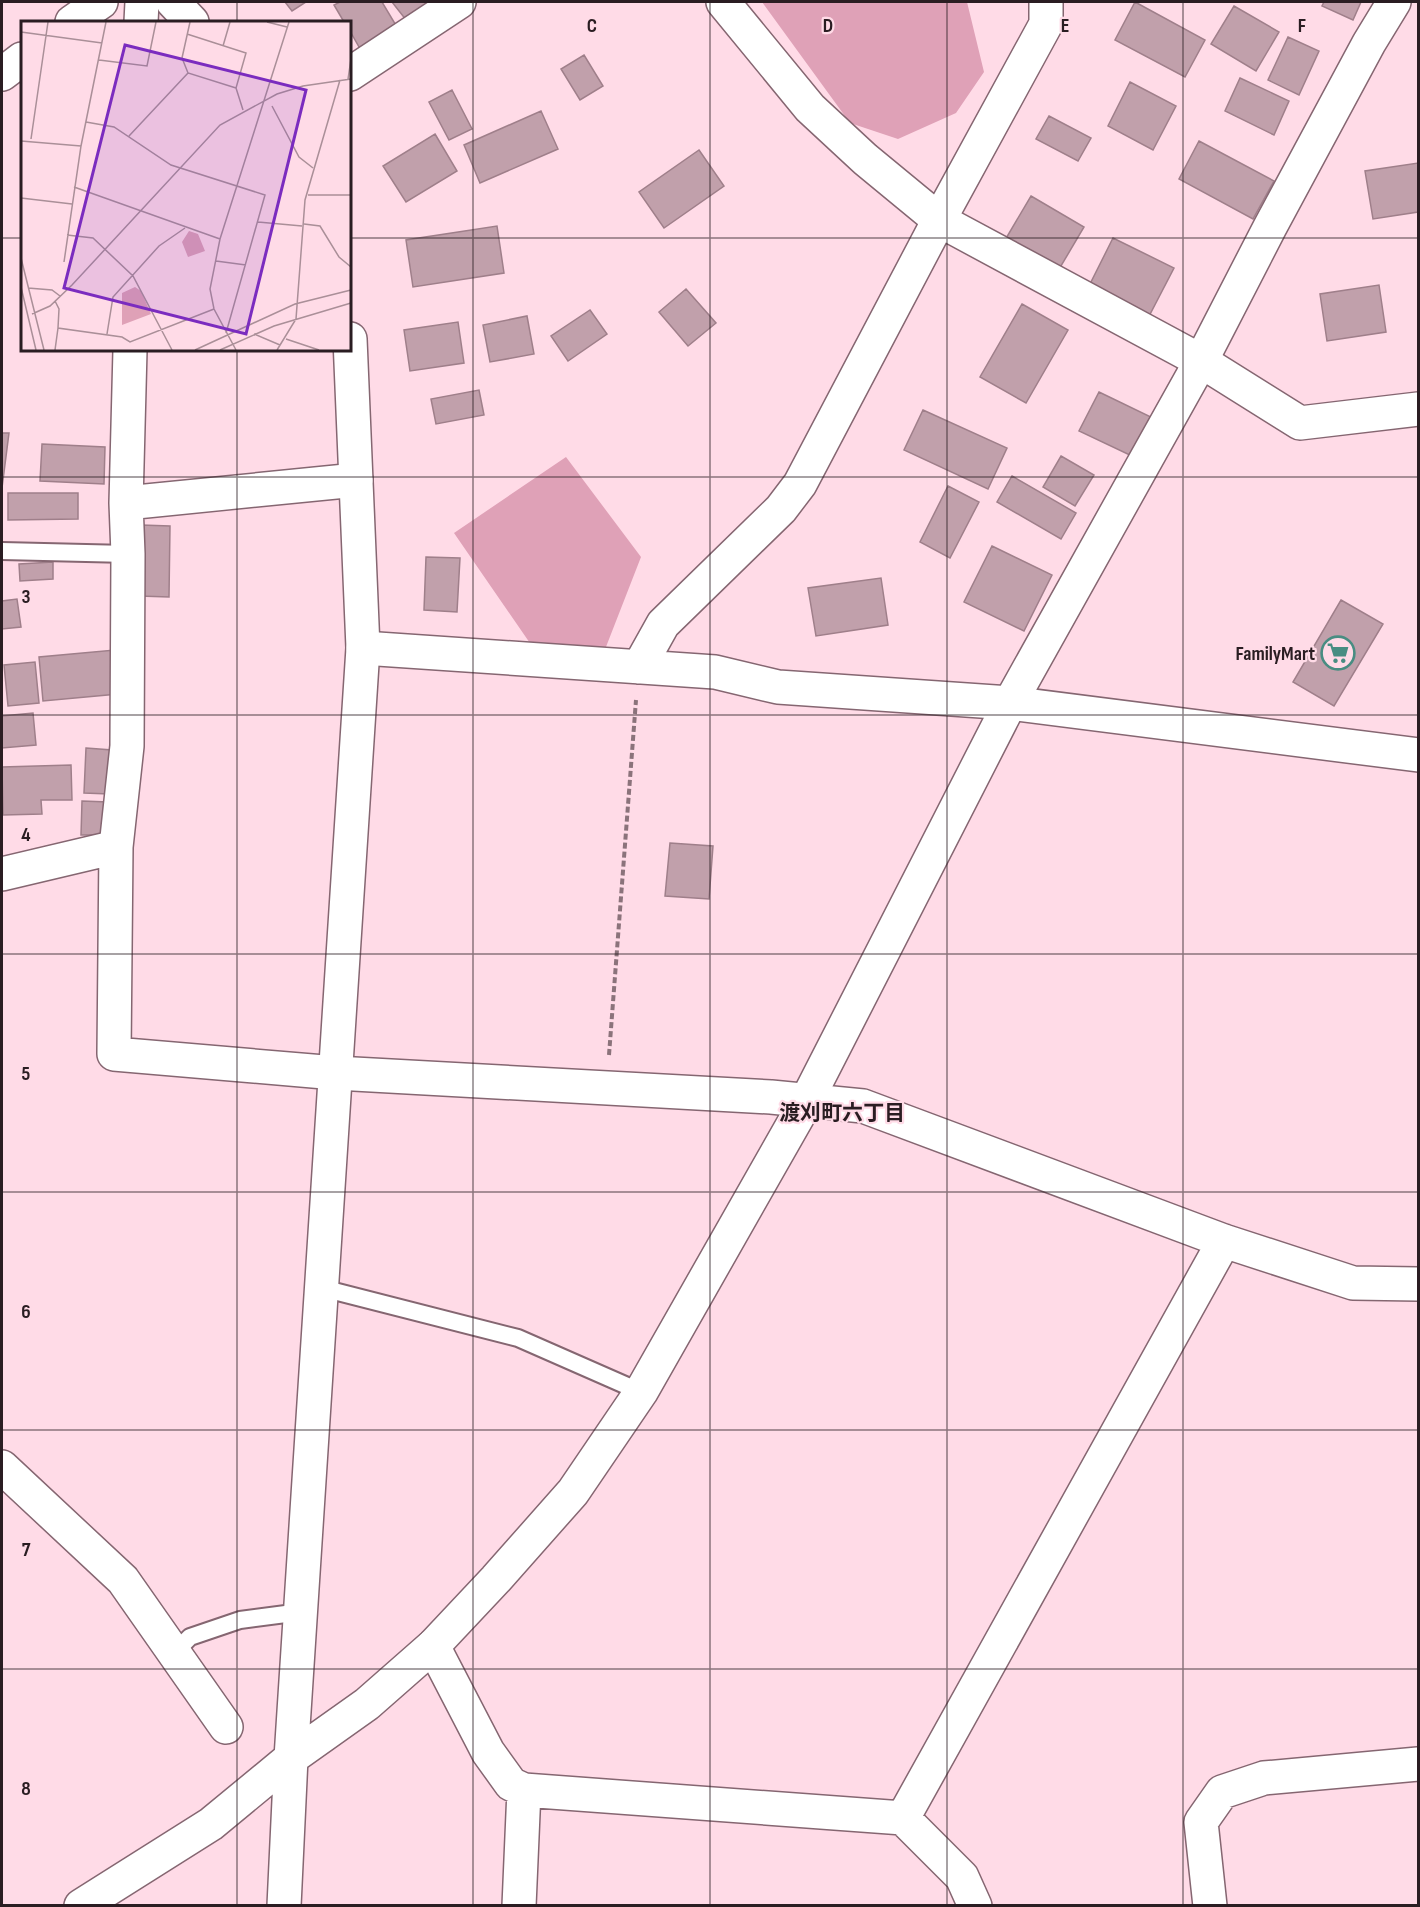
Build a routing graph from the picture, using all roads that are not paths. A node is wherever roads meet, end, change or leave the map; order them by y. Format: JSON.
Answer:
{"nodes":[{"id":1,"x":101,"y":2,"type":"edge"},
{"id":2,"x":142,"y":2,"type":"edge"},
{"id":3,"x":173,"y":2,"type":"edge"},
{"id":4,"x":459,"y":2,"type":"edge"},
{"id":5,"x":723,"y":2,"type":"edge"},
{"id":6,"x":1046,"y":2,"type":"edge"},
{"id":7,"x":1394,"y":2,"type":"edge"},
{"id":8,"x":73,"y":21,"type":"edge"},
{"id":9,"x":141,"y":21,"type":"edge"},
{"id":10,"x":191,"y":21,"type":"edge"},
{"id":11,"x":21,"y":60,"type":"edge"},
{"id":12,"x":351,"y":73,"type":"edge"},
{"id":13,"x":2,"y":74,"type":"edge"},
{"id":14,"x":939,"y":220,"type":"junction"},
{"id":15,"x":130,"y":351,"type":"edge"},
{"id":16,"x":351,"y":351,"type":"edge"},
{"id":17,"x":1201,"y":361,"type":"junction"},
{"id":18,"x":1419,"y":409,"type":"edge"},
{"id":19,"x":356,"y":480,"type":"junction"},
{"id":20,"x":126,"y":503,"type":"junction"},
{"id":21,"x":2,"y":550,"type":"edge"},
{"id":22,"x":128,"y":554,"type":"junction"},
{"id":23,"x":363,"y":648,"type":"junction"},
{"id":24,"x":639,"y":667,"type":"junction"},
{"id":25,"x":1010,"y":703,"type":"junction"},
{"id":26,"x":1419,"y":755,"type":"edge"},
{"id":27,"x":116,"y":847,"type":"junction"},
{"id":28,"x":2,"y":874,"type":"edge"},
{"id":29,"x":336,"y":1072,"type":"junction"},
{"id":30,"x":807,"y":1100,"type":"junction"},
{"id":31,"x":1224,"y":1241,"type":"junction"},
{"id":32,"x":1419,"y":1284,"type":"edge"},
{"id":33,"x":322,"y":1288,"type":"junction"},
{"id":34,"x":641,"y":1392,"type":"junction"},
{"id":35,"x":2,"y":1467,"type":"edge"},
{"id":36,"x":301,"y":1612,"type":"junction"},
{"id":37,"x":433,"y":1646,"type":"junction"},
{"id":38,"x":175,"y":1652,"type":"junction"},
{"id":39,"x":226,"y":1727,"type":"dead end"},
{"id":40,"x":291,"y":1758,"type":"junction"},
{"id":41,"x":1419,"y":1764,"type":"edge"},
{"id":42,"x":524,"y":1790,"type":"junction"},
{"id":43,"x":903,"y":1818,"type":"junction"},
{"id":44,"x":81,"y":1905,"type":"edge"},
{"id":45,"x":284,"y":1905,"type":"edge"},
{"id":46,"x":519,"y":1905,"type":"edge"},
{"id":47,"x":975,"y":1905,"type":"edge"},
{"id":48,"x":1210,"y":1905,"type":"edge"}],
"edges":[{"from":1,"to":8,"type":"street"},
{"from":2,"to":9,"type":"street"},
{"from":3,"to":10,"type":"street"},
{"from":4,"to":12,"type":"street"},
{"from":5,"to":14,"type":"street"},
{"from":6,"to":14,"type":"street"},
{"from":7,"to":17,"type":"street"},
{"from":11,"to":13,"type":"street"},
{"from":14,"to":17,"type":"street"},
{"from":14,"to":24,"type":"street"},
{"from":15,"to":20,"type":"street"},
{"from":16,"to":19,"type":"street"},
{"from":17,"to":18,"type":"street"},
{"from":17,"to":25,"type":"street"},
{"from":19,"to":20,"type":"street"},
{"from":19,"to":23,"type":"street"},
{"from":20,"to":22,"type":"street"},
{"from":21,"to":22,"type":"lane"},
{"from":22,"to":27,"type":"street"},
{"from":23,"to":24,"type":"street"},
{"from":23,"to":29,"type":"street"},
{"from":24,"to":25,"type":"street"},
{"from":25,"to":26,"type":"street"},
{"from":25,"to":30,"type":"street"},
{"from":27,"to":28,"type":"street"},
{"from":27,"to":29,"type":"street"},
{"from":29,"to":30,"type":"street"},
{"from":29,"to":33,"type":"street"},
{"from":30,"to":31,"type":"street"},
{"from":30,"to":34,"type":"street"},
{"from":31,"to":32,"type":"street"},
{"from":31,"to":43,"type":"street"},
{"from":33,"to":34,"type":"lane"},
{"from":33,"to":36,"type":"street"},
{"from":34,"to":37,"type":"street"},
{"from":35,"to":38,"type":"street"},
{"from":36,"to":38,"type":"lane"},
{"from":36,"to":40,"type":"street"},
{"from":37,"to":40,"type":"street"},
{"from":37,"to":42,"type":"street"},
{"from":38,"to":39,"type":"street"},
{"from":40,"to":44,"type":"street"},
{"from":40,"to":45,"type":"street"},
{"from":41,"to":48,"type":"street"},
{"from":42,"to":43,"type":"street"},
{"from":42,"to":46,"type":"street"},
{"from":43,"to":47,"type":"street"}]}
